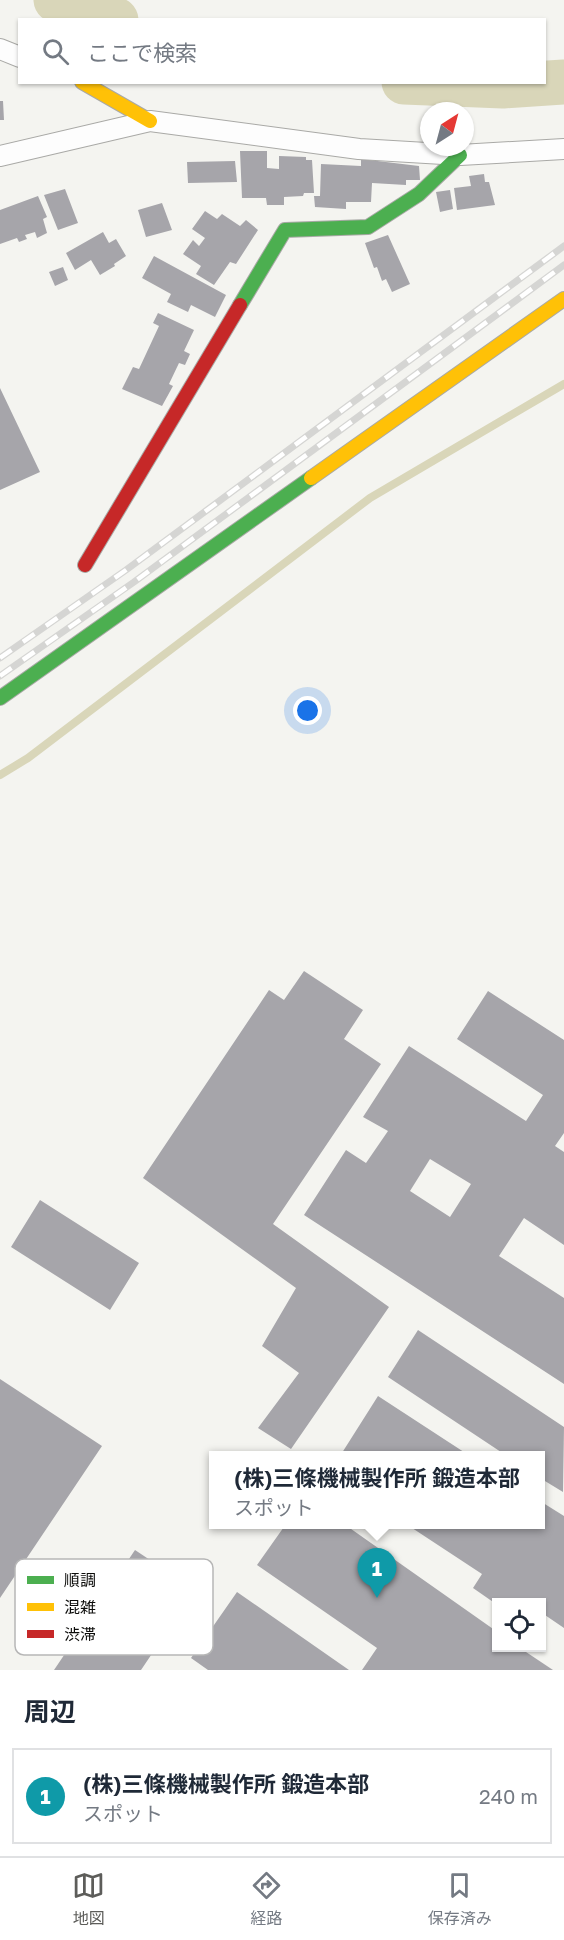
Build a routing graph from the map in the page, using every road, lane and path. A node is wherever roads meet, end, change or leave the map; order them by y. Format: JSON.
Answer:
{"nodes":[{"id":1,"x":0,"y":49,"type":"edge"},
{"id":2,"x":18,"y":56,"type":"edge"},
{"id":3,"x":86,"y":84,"type":"edge"},
{"id":4,"x":150,"y":120,"type":"junction"},
{"id":5,"x":564,"y":149,"type":"edge"},
{"id":6,"x":420,"y":153,"type":"edge"},
{"id":7,"x":474,"y":154,"type":"edge"},
{"id":8,"x":0,"y":156,"type":"edge"},
{"id":9,"x":459,"y":156,"type":"edge"},
{"id":10,"x":564,"y":299,"type":"edge"},
{"id":11,"x":85,"y":564,"type":"dead end"},
{"id":12,"x":0,"y":698,"type":"edge"}],
"edges":[{"from":1,"to":2,"type":"street"},
{"from":3,"to":4,"type":"street"},
{"from":4,"to":6,"type":"street"},
{"from":4,"to":8,"type":"street"},
{"from":5,"to":7,"type":"street"},
{"from":9,"to":11,"type":"street"},
{"from":10,"to":12,"type":"street"}]}
